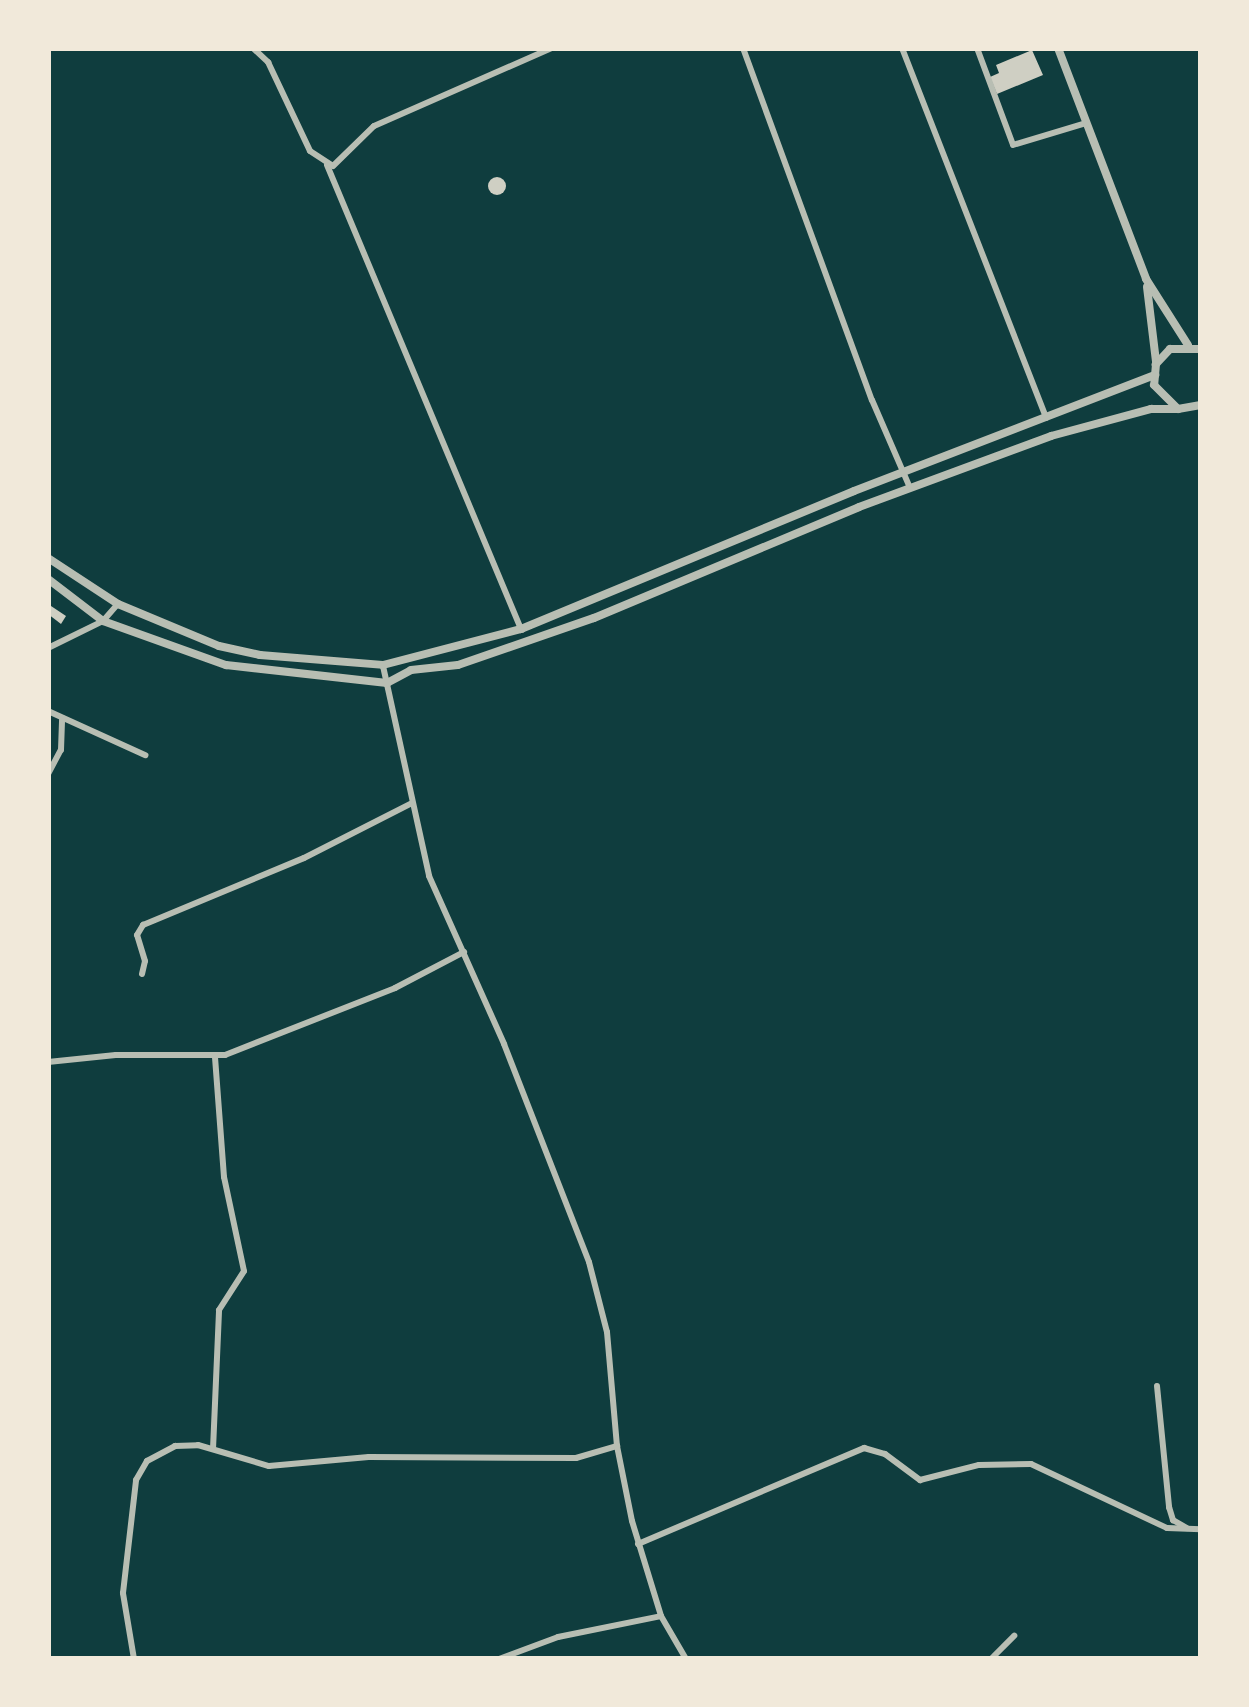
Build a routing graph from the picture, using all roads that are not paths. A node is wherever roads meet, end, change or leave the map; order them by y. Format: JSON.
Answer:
{"nodes":[{"id":1,"x":253,"y":48,"type":"edge"},
{"id":2,"x":552,"y":48,"type":"edge"},
{"id":3,"x":743,"y":48,"type":"edge"},
{"id":4,"x":902,"y":48,"type":"edge"},
{"id":5,"x":977,"y":48,"type":"edge"},
{"id":6,"x":1058,"y":48,"type":"edge"},
{"id":7,"x":1085,"y":123,"type":"junction"},
{"id":8,"x":327,"y":165,"type":"junction"},
{"id":9,"x":1146,"y":279,"type":"junction"},
{"id":10,"x":1188,"y":345,"type":"junction"},
{"id":11,"x":1201,"y":349,"type":"edge"},
{"id":12,"x":1156,"y":364,"type":"junction"},
{"id":13,"x":1155,"y":375,"type":"junction"},
{"id":14,"x":1201,"y":405,"type":"edge"},
{"id":15,"x":1178,"y":409,"type":"junction"},
{"id":16,"x":1190,"y":409,"type":"junction"},
{"id":17,"x":1046,"y":418,"type":"junction"},
{"id":18,"x":1201,"y":418,"type":"edge"},
{"id":19,"x":903,"y":472,"type":"junction"},
{"id":20,"x":910,"y":488,"type":"junction"},
{"id":21,"x":48,"y":558,"type":"edge"},
{"id":22,"x":48,"y":580,"type":"edge"},
{"id":23,"x":118,"y":604,"type":"junction"},
{"id":24,"x":103,"y":621,"type":"junction"},
{"id":25,"x":521,"y":628,"type":"junction"},
{"id":26,"x":48,"y":648,"type":"edge"},
{"id":27,"x":382,"y":665,"type":"junction"},
{"id":28,"x":387,"y":682,"type":"junction"},
{"id":29,"x":48,"y":711,"type":"edge"},
{"id":30,"x":62,"y":718,"type":"junction"},
{"id":31,"x":145,"y":755,"type":"dead end"},
{"id":32,"x":48,"y":774,"type":"edge"},
{"id":33,"x":412,"y":803,"type":"junction"},
{"id":34,"x":464,"y":952,"type":"junction"},
{"id":35,"x":142,"y":974,"type":"dead end"},
{"id":36,"x":215,"y":1056,"type":"junction"},
{"id":37,"x":48,"y":1062,"type":"edge"},
{"id":38,"x":1157,"y":1386,"type":"dead end"},
{"id":39,"x":617,"y":1446,"type":"junction"},
{"id":40,"x":213,"y":1450,"type":"junction"},
{"id":41,"x":1190,"y":1529,"type":"junction"},
{"id":42,"x":1201,"y":1529,"type":"edge"},
{"id":43,"x":638,"y":1544,"type":"junction"},
{"id":44,"x":661,"y":1616,"type":"junction"},
{"id":45,"x":1014,"y":1636,"type":"dead end"},
{"id":46,"x":134,"y":1659,"type":"edge"},
{"id":47,"x":499,"y":1659,"type":"edge"},
{"id":48,"x":686,"y":1659,"type":"edge"},
{"id":49,"x":991,"y":1659,"type":"edge"}],
"edges":[{"from":1,"to":8,"type":"street"},
{"from":2,"to":8,"type":"street"},
{"from":3,"to":19,"type":"street"},
{"from":4,"to":17,"type":"street"},
{"from":5,"to":7,"type":"street"},
{"from":6,"to":7,"type":"street"},
{"from":7,"to":9,"type":"street"},
{"from":8,"to":25,"type":"street"},
{"from":9,"to":10,"type":"street"},
{"from":9,"to":12,"type":"street"},
{"from":10,"to":11,"type":"street"},
{"from":10,"to":12,"type":"street"},
{"from":12,"to":13,"type":"street"},
{"from":13,"to":15,"type":"street"},
{"from":13,"to":17,"type":"street"},
{"from":14,"to":16,"type":"street"},
{"from":15,"to":16,"type":"street"},
{"from":15,"to":20,"type":"street"},
{"from":16,"to":18,"type":"street"},
{"from":17,"to":19,"type":"street"},
{"from":19,"to":20,"type":"street"},
{"from":19,"to":25,"type":"street"},
{"from":20,"to":28,"type":"street"},
{"from":21,"to":23,"type":"street"},
{"from":22,"to":24,"type":"street"},
{"from":23,"to":24,"type":"street"},
{"from":23,"to":27,"type":"street"},
{"from":24,"to":26,"type":"street"},
{"from":24,"to":28,"type":"street"},
{"from":25,"to":27,"type":"street"},
{"from":27,"to":28,"type":"street"},
{"from":28,"to":33,"type":"street"},
{"from":29,"to":30,"type":"street"},
{"from":30,"to":31,"type":"street"},
{"from":30,"to":32,"type":"street"},
{"from":33,"to":34,"type":"street"},
{"from":33,"to":35,"type":"street"},
{"from":34,"to":36,"type":"street"},
{"from":34,"to":39,"type":"street"},
{"from":36,"to":37,"type":"street"},
{"from":36,"to":40,"type":"street"},
{"from":38,"to":41,"type":"street"},
{"from":39,"to":40,"type":"street"},
{"from":39,"to":43,"type":"street"},
{"from":40,"to":46,"type":"street"},
{"from":41,"to":42,"type":"street"},
{"from":41,"to":43,"type":"street"},
{"from":43,"to":44,"type":"street"},
{"from":44,"to":47,"type":"street"},
{"from":44,"to":48,"type":"street"},
{"from":45,"to":49,"type":"street"}]}
